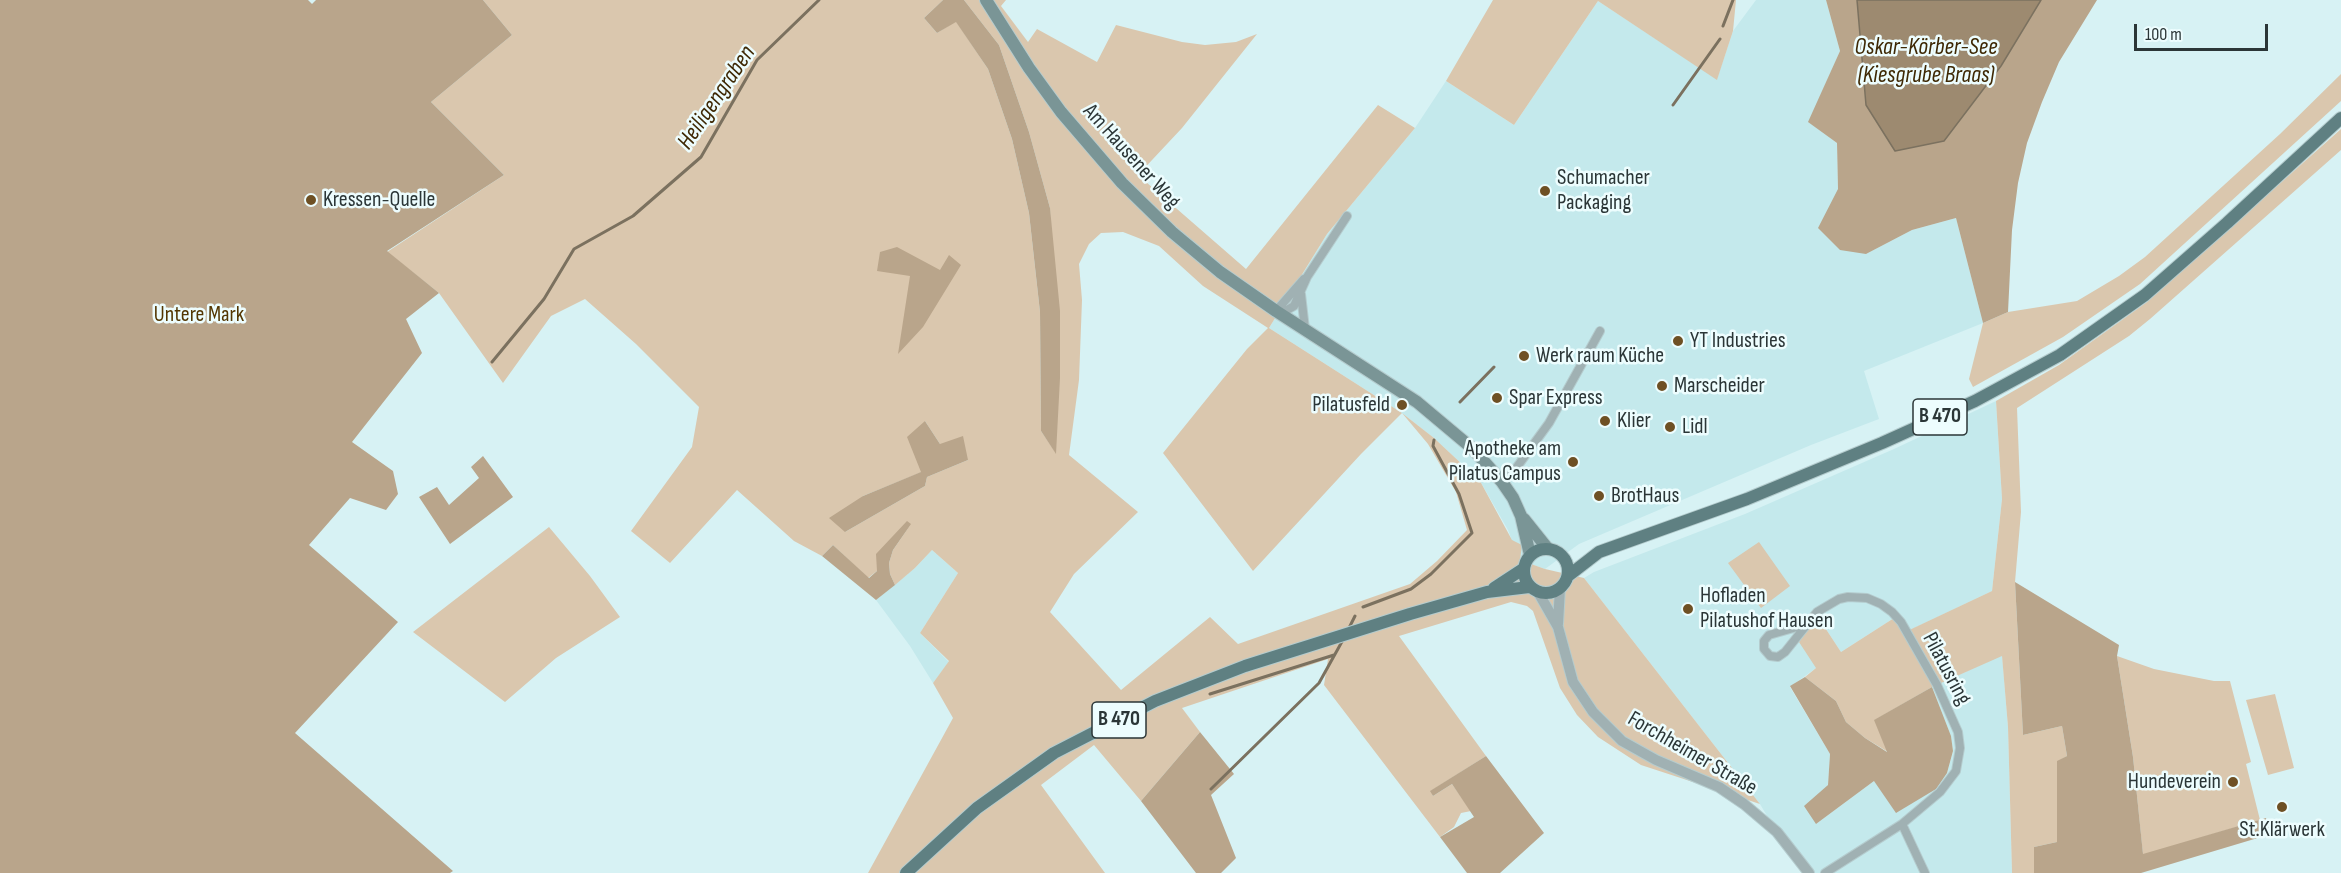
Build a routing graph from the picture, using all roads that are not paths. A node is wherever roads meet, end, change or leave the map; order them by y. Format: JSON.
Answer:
{"nodes":[{"id":1,"x":986,"y":0,"type":"edge"},
{"id":2,"x":2341,"y":118,"type":"edge"},
{"id":3,"x":1347,"y":216,"type":"dead end"},
{"id":4,"x":1307,"y":277,"type":"junction"},
{"id":5,"x":1302,"y":291,"type":"junction"},
{"id":6,"x":1278,"y":313,"type":"junction"},
{"id":7,"x":1305,"y":329,"type":"junction"},
{"id":8,"x":1600,"y":331,"type":"dead end"},
{"id":9,"x":1502,"y":482,"type":"junction"},
{"id":10,"x":1521,"y":516,"type":"junction"},
{"id":11,"x":1548,"y":549,"type":"junction"},
{"id":12,"x":1599,"y":552,"type":"junction"},
{"id":13,"x":1530,"y":555,"type":"junction"},
{"id":14,"x":1562,"y":555,"type":"junction"},
{"id":15,"x":1523,"y":569,"type":"junction"},
{"id":16,"x":1568,"y":576,"type":"junction"},
{"id":17,"x":1560,"y":588,"type":"junction"},
{"id":18,"x":1534,"y":590,"type":"junction"},
{"id":19,"x":1487,"y":592,"type":"junction"},
{"id":20,"x":1804,"y":625,"type":"junction"},
{"id":21,"x":1558,"y":627,"type":"junction"},
{"id":22,"x":1902,"y":824,"type":"junction"},
{"id":23,"x":906,"y":873,"type":"edge"},
{"id":24,"x":1809,"y":873,"type":"edge"},
{"id":25,"x":1825,"y":873,"type":"edge"},
{"id":26,"x":1925,"y":873,"type":"edge"}],
"edges":[{"from":1,"to":6,"type":"main road","name":"Am Hausener Weg"},
{"from":2,"to":12,"type":"main road","number":"B 470"},
{"from":3,"to":4,"type":"street"},
{"from":4,"to":5,"type":"street"},
{"from":4,"to":6,"type":"street"},
{"from":5,"to":6,"type":"street"},
{"from":5,"to":7,"type":"street"},
{"from":6,"to":7,"type":"main road","name":"Am Hausener Weg"},
{"from":7,"to":9,"type":"main road","name":"Am Hausener Weg"},
{"from":8,"to":9,"type":"street"},
{"from":9,"to":10,"type":"main road","name":"Am Hausener Weg"},
{"from":10,"to":11,"type":"main road"},
{"from":10,"to":13,"type":"main road"},
{"from":11,"to":13,"type":"main road"},
{"from":11,"to":14,"type":"main road"},
{"from":12,"to":14,"type":"main road","number":"B 470"},
{"from":12,"to":16,"type":"main road","number":"B 470"},
{"from":13,"to":15,"type":"main road"},
{"from":14,"to":16,"type":"main road"},
{"from":15,"to":18,"type":"main road"},
{"from":15,"to":19,"type":"main road","number":"B 470"},
{"from":16,"to":17,"type":"main road"},
{"from":17,"to":18,"type":"main road"},
{"from":17,"to":21,"type":"street"},
{"from":18,"to":19,"type":"main road","number":"B 470"},
{"from":18,"to":21,"type":"street"},
{"from":19,"to":23,"type":"main road","number":"B 470"},
{"from":20,"to":20,"type":"street","name":"Pilatusring"},
{"from":20,"to":22,"type":"street","name":"Pilatusring"},
{"from":21,"to":24,"type":"street","name":"Forchheimer Straße"},
{"from":22,"to":25,"type":"street","name":"Pilatusring"},
{"from":22,"to":26,"type":"street"}]}
